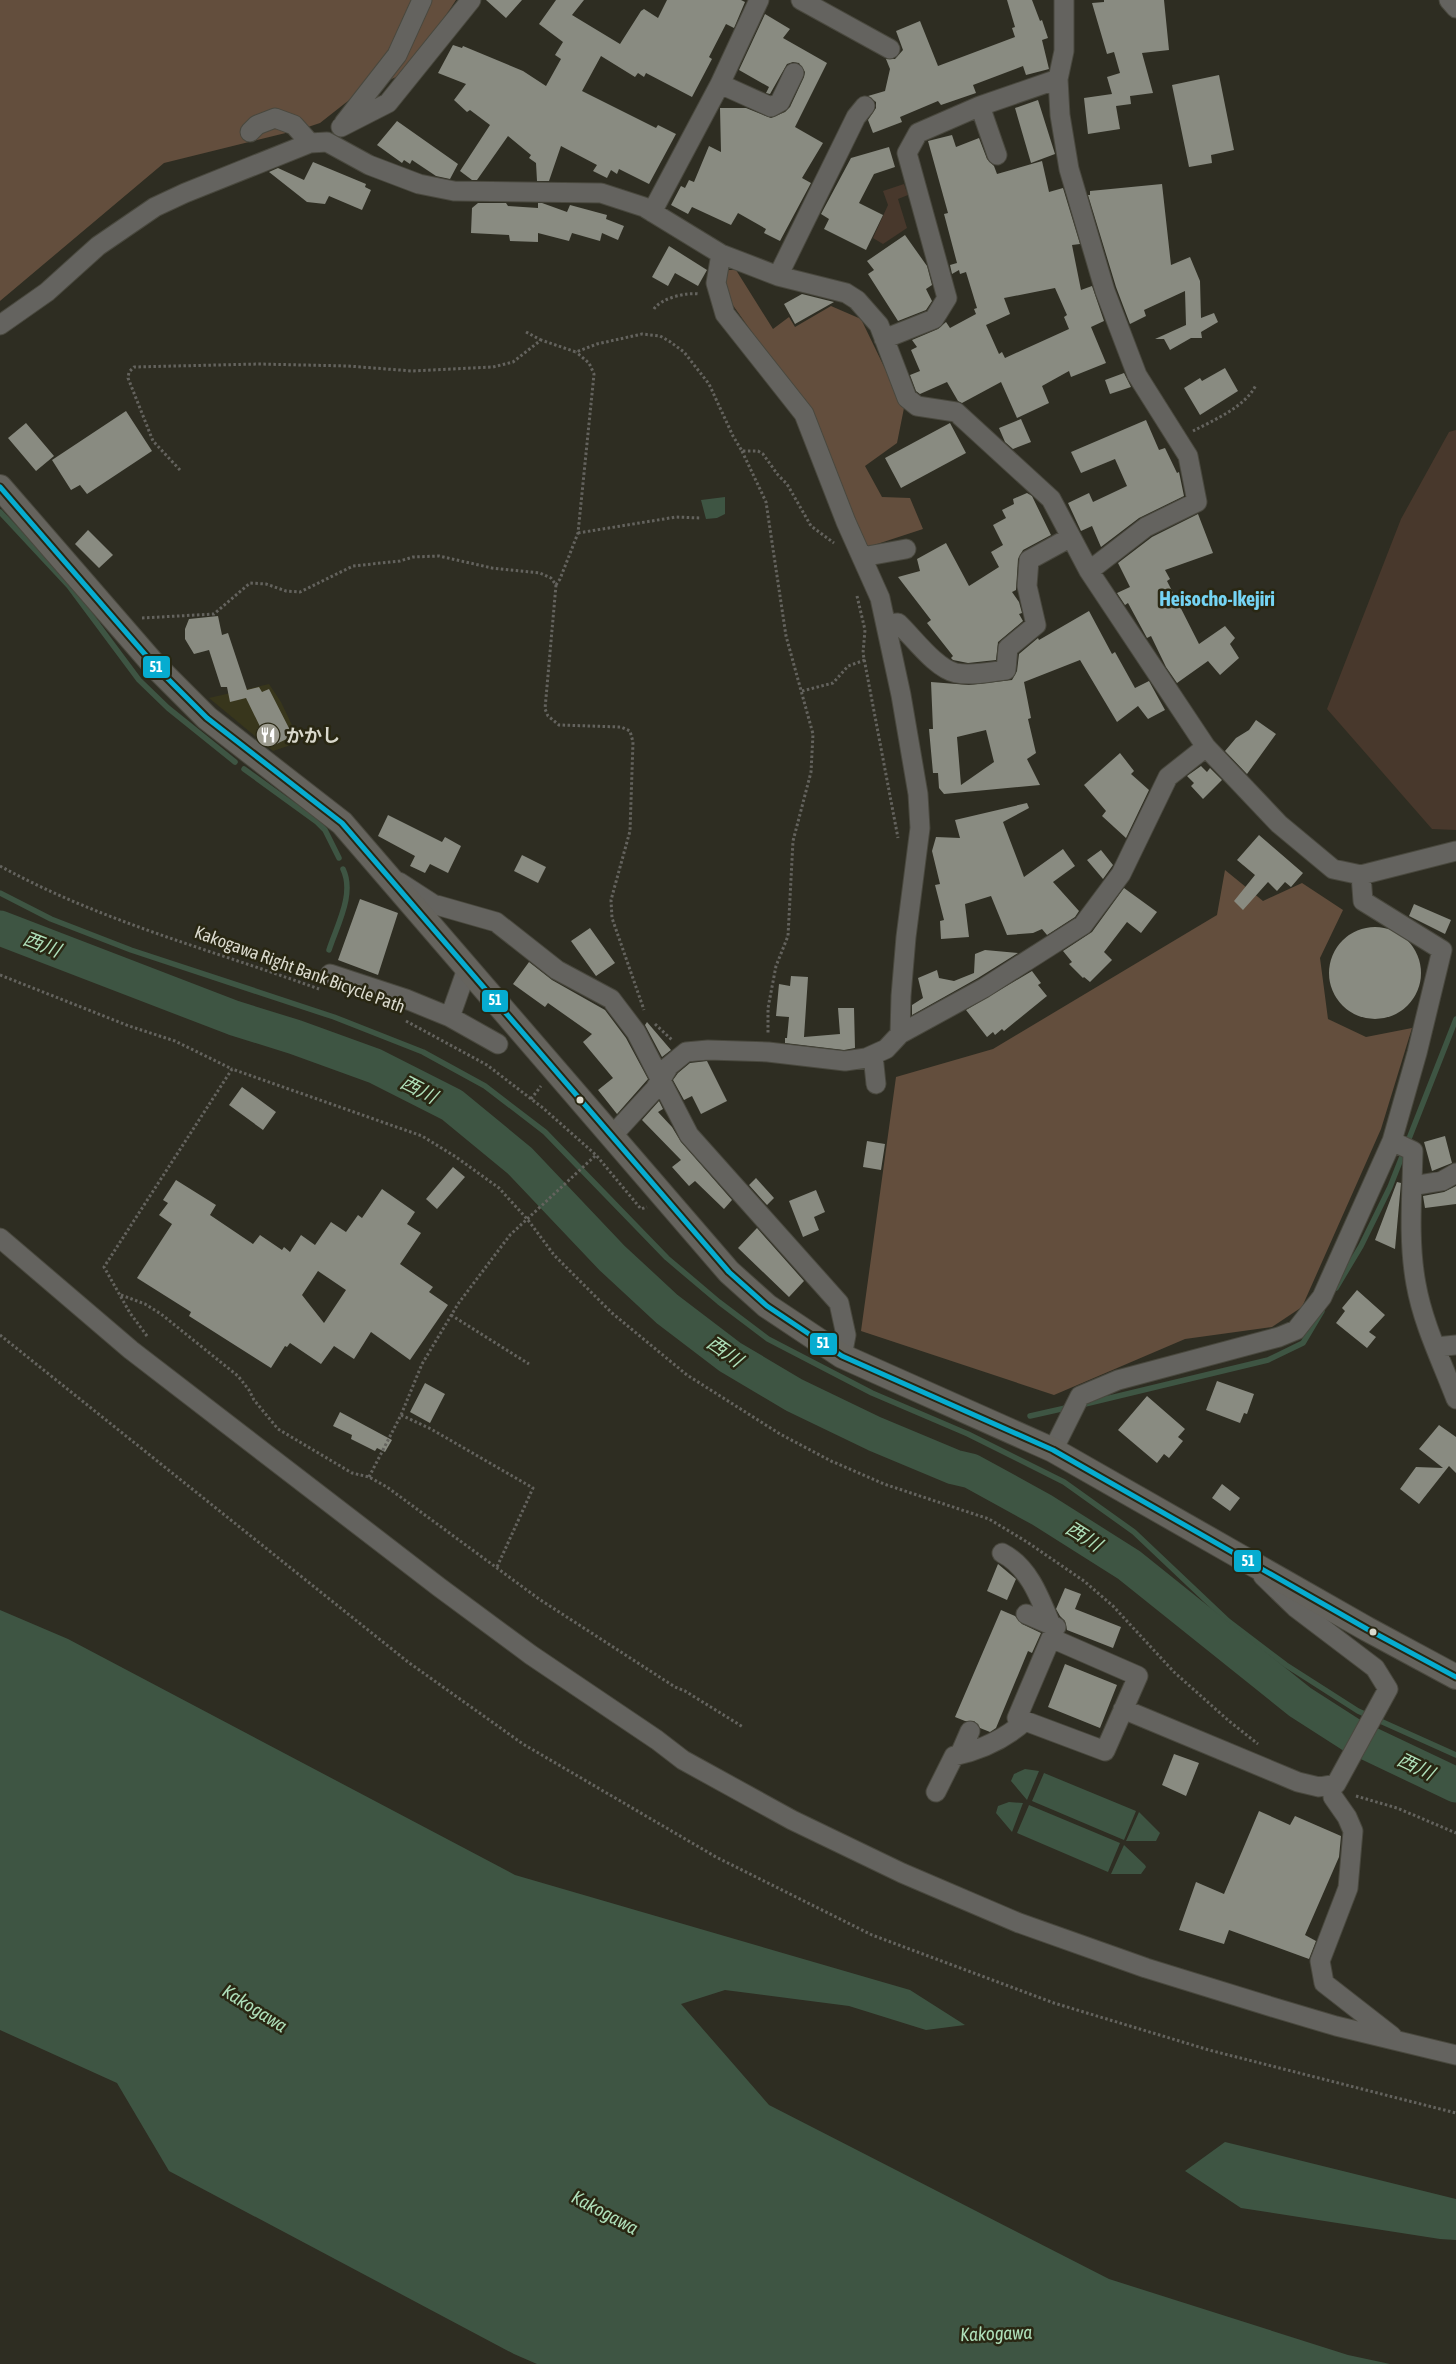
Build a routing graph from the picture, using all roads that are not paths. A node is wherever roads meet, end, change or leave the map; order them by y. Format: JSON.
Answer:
{"nodes":[{"id":1,"x":422,"y":0,"type":"edge"},
{"id":2,"x":472,"y":0,"type":"edge"},
{"id":3,"x":759,"y":0,"type":"edge"},
{"id":4,"x":801,"y":0,"type":"edge"},
{"id":5,"x":1064,"y":0,"type":"edge"},
{"id":6,"x":1449,"y":0,"type":"edge"},
{"id":7,"x":1456,"y":8,"type":"edge"},
{"id":8,"x":890,"y":49,"type":"dead end"},
{"id":9,"x":794,"y":73,"type":"dead end"},
{"id":10,"x":1058,"y":79,"type":"junction"},
{"id":11,"x":720,"y":84,"type":"junction"},
{"id":12,"x":865,"y":106,"type":"dead end"},
{"id":13,"x":980,"y":106,"type":"junction"},
{"id":14,"x":341,"y":127,"type":"junction"},
{"id":15,"x":250,"y":132,"type":"dead end"},
{"id":16,"x":319,"y":143,"type":"junction"},
{"id":17,"x":997,"y":155,"type":"dead end"},
{"id":18,"x":652,"y":212,"type":"junction"},
{"id":19,"x":721,"y":254,"type":"junction"},
{"id":20,"x":778,"y":276,"type":"junction"},
{"id":21,"x":0,"y":325,"type":"edge"},
{"id":22,"x":884,"y":339,"type":"junction"},
{"id":23,"x":0,"y":487,"type":"edge"},
{"id":24,"x":1072,"y":537,"type":"junction"},
{"id":25,"x":906,"y":549,"type":"dead end"},
{"id":26,"x":862,"y":557,"type":"junction"},
{"id":27,"x":1089,"y":571,"type":"junction"},
{"id":28,"x":896,"y":620,"type":"junction"},
{"id":29,"x":1206,"y":746,"type":"junction"},
{"id":30,"x":1456,"y":852,"type":"edge"},
{"id":31,"x":384,"y":872,"type":"junction"},
{"id":32,"x":1361,"y":875,"type":"junction"},
{"id":33,"x":467,"y":969,"type":"junction"},
{"id":34,"x":330,"y":974,"type":"dead end"},
{"id":35,"x":450,"y":1017,"type":"junction"},
{"id":36,"x":900,"y":1034,"type":"junction"},
{"id":37,"x":498,"y":1044,"type":"dead end"},
{"id":38,"x":873,"y":1055,"type":"junction"},
{"id":39,"x":662,"y":1079,"type":"junction"},
{"id":40,"x":876,"y":1084,"type":"dead end"},
{"id":41,"x":611,"y":1137,"type":"junction"},
{"id":42,"x":1392,"y":1141,"type":"junction"},
{"id":43,"x":1456,"y":1173,"type":"edge"},
{"id":44,"x":1412,"y":1186,"type":"junction"},
{"id":45,"x":0,"y":1238,"type":"edge"},
{"id":46,"x":1456,"y":1345,"type":"edge"},
{"id":47,"x":1436,"y":1347,"type":"junction"},
{"id":48,"x":842,"y":1356,"type":"junction"},
{"id":49,"x":1456,"y":1399,"type":"edge"},
{"id":50,"x":1053,"y":1450,"type":"junction"},
{"id":51,"x":1002,"y":1553,"type":"dead end"},
{"id":52,"x":1248,"y":1561,"type":"junction"},
{"id":53,"x":1026,"y":1614,"type":"dead end"},
{"id":54,"x":1055,"y":1627,"type":"junction"},
{"id":55,"x":1456,"y":1677,"type":"edge"},
{"id":56,"x":1124,"y":1709,"type":"junction"},
{"id":57,"x":1026,"y":1721,"type":"junction"},
{"id":58,"x":970,"y":1731,"type":"dead end"},
{"id":59,"x":960,"y":1754,"type":"junction"},
{"id":60,"x":1334,"y":1791,"type":"junction"},
{"id":61,"x":936,"y":1792,"type":"dead end"},
{"id":62,"x":1397,"y":2040,"type":"junction"},
{"id":63,"x":1456,"y":2056,"type":"edge"}],
"edges":[{"from":1,"to":14,"type":"street"},
{"from":2,"to":14,"type":"street"},
{"from":3,"to":11,"type":"street"},
{"from":4,"to":8,"type":"street"},
{"from":5,"to":10,"type":"street"},
{"from":6,"to":7,"type":"street"},
{"from":9,"to":11,"type":"street"},
{"from":10,"to":13,"type":"street"},
{"from":10,"to":27,"type":"street"},
{"from":11,"to":18,"type":"street"},
{"from":12,"to":20,"type":"street"},
{"from":13,"to":17,"type":"street"},
{"from":13,"to":22,"type":"street"},
{"from":14,"to":16,"type":"street"},
{"from":15,"to":16,"type":"street"},
{"from":16,"to":18,"type":"street"},
{"from":16,"to":21,"type":"street"},
{"from":18,"to":19,"type":"street"},
{"from":19,"to":20,"type":"street"},
{"from":19,"to":26,"type":"street"},
{"from":20,"to":22,"type":"street"},
{"from":22,"to":24,"type":"street"},
{"from":23,"to":31,"type":"main road"},
{"from":24,"to":27,"type":"street"},
{"from":24,"to":28,"type":"street"},
{"from":25,"to":26,"type":"street"},
{"from":26,"to":28,"type":"street"},
{"from":27,"to":29,"type":"street"},
{"from":28,"to":36,"type":"street"},
{"from":29,"to":32,"type":"street"},
{"from":29,"to":36,"type":"street"},
{"from":30,"to":32,"type":"street"},
{"from":31,"to":33,"type":"main road"},
{"from":31,"to":39,"type":"street"},
{"from":32,"to":42,"type":"street"},
{"from":33,"to":35,"type":"street"},
{"from":33,"to":41,"type":"main road"},
{"from":34,"to":35,"type":"street"},
{"from":35,"to":37,"type":"street"},
{"from":36,"to":38,"type":"street"},
{"from":38,"to":39,"type":"street"},
{"from":38,"to":40,"type":"street"},
{"from":39,"to":41,"type":"street"},
{"from":39,"to":48,"type":"street"},
{"from":41,"to":48,"type":"main road"},
{"from":42,"to":44,"type":"street"},
{"from":42,"to":50,"type":"street"},
{"from":43,"to":44,"type":"street"},
{"from":44,"to":47,"type":"street"},
{"from":45,"to":62,"type":"street"},
{"from":46,"to":47,"type":"street"},
{"from":47,"to":49,"type":"street"},
{"from":48,"to":50,"type":"main road"},
{"from":50,"to":52,"type":"main road"},
{"from":51,"to":54,"type":"street"},
{"from":52,"to":55,"type":"main road"},
{"from":52,"to":60,"type":"street"},
{"from":53,"to":54,"type":"street"},
{"from":54,"to":56,"type":"street"},
{"from":54,"to":57,"type":"street"},
{"from":56,"to":57,"type":"street"},
{"from":56,"to":60,"type":"street"},
{"from":57,"to":59,"type":"street"},
{"from":58,"to":59,"type":"street"},
{"from":59,"to":61,"type":"street"},
{"from":60,"to":62,"type":"street"},
{"from":62,"to":63,"type":"street"}]}
